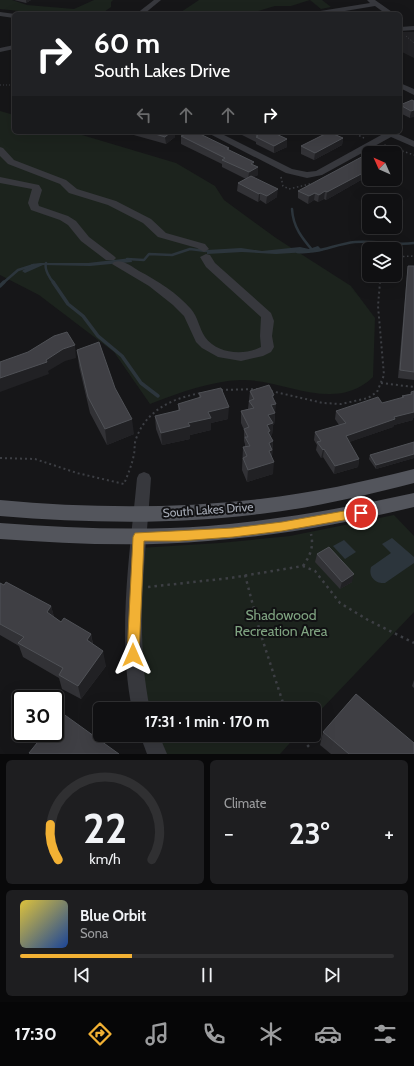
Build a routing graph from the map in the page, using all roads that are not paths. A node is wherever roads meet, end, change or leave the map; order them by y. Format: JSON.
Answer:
{"nodes":[{"id":1,"x":158,"y":0,"type":"edge"},
{"id":2,"x":373,"y":2,"type":"edge"},
{"id":3,"x":143,"y":12,"type":"edge"},
{"id":4,"x":324,"y":12,"type":"edge"},
{"id":5,"x":388,"y":12,"type":"edge"},
{"id":6,"x":0,"y":14,"type":"edge"},
{"id":7,"x":12,"y":16,"type":"edge"},
{"id":8,"x":12,"y":47,"type":"edge"},
{"id":9,"x":0,"y":50,"type":"edge"},
{"id":10,"x":402,"y":86,"type":"edge"},
{"id":11,"x":414,"y":92,"type":"edge"},
{"id":12,"x":215,"y":134,"type":"edge"},
{"id":13,"x":387,"y":134,"type":"edge"},
{"id":14,"x":390,"y":134,"type":"edge"},
{"id":15,"x":414,"y":144,"type":"edge"},
{"id":16,"x":0,"y":150,"type":"edge"},
{"id":17,"x":0,"y":180,"type":"edge"},
{"id":18,"x":414,"y":476,"type":"edge"},
{"id":19,"x":144,"y":478,"type":"dead end"},
{"id":20,"x":414,"y":500,"type":"edge"},
{"id":21,"x":0,"y":508,"type":"edge"},
{"id":22,"x":141,"y":514,"type":"junction"},
{"id":23,"x":0,"y":531,"type":"edge"},
{"id":24,"x":138,"y":537,"type":"junction"},
{"id":25,"x":139,"y":702,"type":"edge"},
{"id":26,"x":152,"y":742,"type":"edge"},
{"id":27,"x":157,"y":754,"type":"edge"}],
"edges":[{"from":1,"to":3,"type":"street"},
{"from":2,"to":4,"type":"street"},
{"from":2,"to":5,"type":"street"},
{"from":6,"to":7,"type":"street"},
{"from":8,"to":9,"type":"street"},
{"from":10,"to":11,"type":"street"},
{"from":12,"to":13,"type":"street"},
{"from":14,"to":15,"type":"street"},
{"from":16,"to":17,"type":"street"},
{"from":18,"to":22,"type":"main road","name":"South Lakes Drive"},
{"from":19,"to":22,"type":"street"},
{"from":20,"to":24,"type":"main road","name":"South Lakes Drive"},
{"from":21,"to":22,"type":"main road","name":"South Lakes Drive"},
{"from":22,"to":24,"type":"street"},
{"from":23,"to":24,"type":"main road","name":"South Lakes Drive"},
{"from":24,"to":25,"type":"street"},
{"from":26,"to":27,"type":"street"}]}
